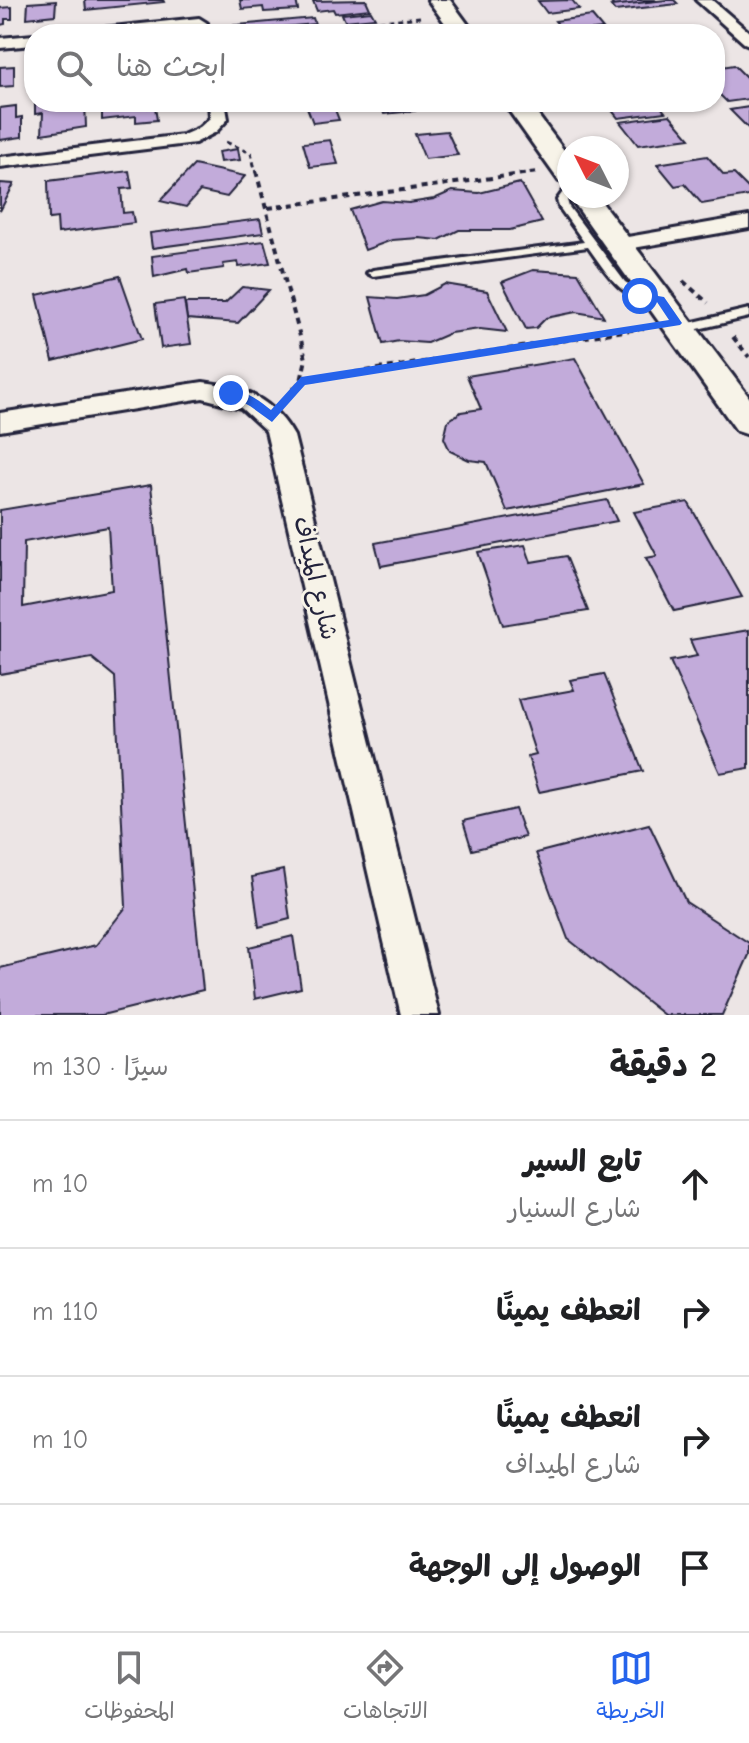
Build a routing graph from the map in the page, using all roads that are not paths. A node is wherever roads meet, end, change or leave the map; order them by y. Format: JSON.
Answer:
{"nodes":[{"id":1,"x":703,"y":0,"type":"edge"},
{"id":2,"x":444,"y":7,"type":"edge"},
{"id":3,"x":457,"y":24,"type":"edge"},
{"id":4,"x":749,"y":40,"type":"edge"},
{"id":5,"x":24,"y":41,"type":"edge"},
{"id":6,"x":0,"y":43,"type":"edge"},
{"id":7,"x":218,"y":112,"type":"edge"},
{"id":8,"x":522,"y":112,"type":"edge"},
{"id":9,"x":0,"y":162,"type":"edge"},
{"id":10,"x":557,"y":162,"type":"edge"},
{"id":11,"x":566,"y":208,"type":"edge"},
{"id":12,"x":588,"y":208,"type":"edge"},
{"id":13,"x":749,"y":222,"type":"edge"},
{"id":14,"x":603,"y":244,"type":"junction"},
{"id":15,"x":373,"y":273,"type":"dead end"},
{"id":16,"x":749,"y":313,"type":"edge"},
{"id":17,"x":673,"y":317,"type":"junction"},
{"id":18,"x":0,"y":422,"type":"edge"},
{"id":19,"x":749,"y":422,"type":"edge"},
{"id":20,"x":420,"y":1015,"type":"edge"}],
"edges":[{"from":1,"to":4,"type":"street"},
{"from":2,"to":3,"type":"street"},
{"from":5,"to":6,"type":"street"},
{"from":7,"to":9,"type":"street"},
{"from":8,"to":10,"type":"street"},
{"from":11,"to":14,"type":"lane"},
{"from":12,"to":14,"type":"street"},
{"from":13,"to":14,"type":"street"},
{"from":14,"to":15,"type":"lane"},
{"from":14,"to":17,"type":"street"},
{"from":16,"to":17,"type":"lane"},
{"from":17,"to":19,"type":"street"},
{"from":18,"to":20,"type":"street","name":"شارع الميداف"}]}
